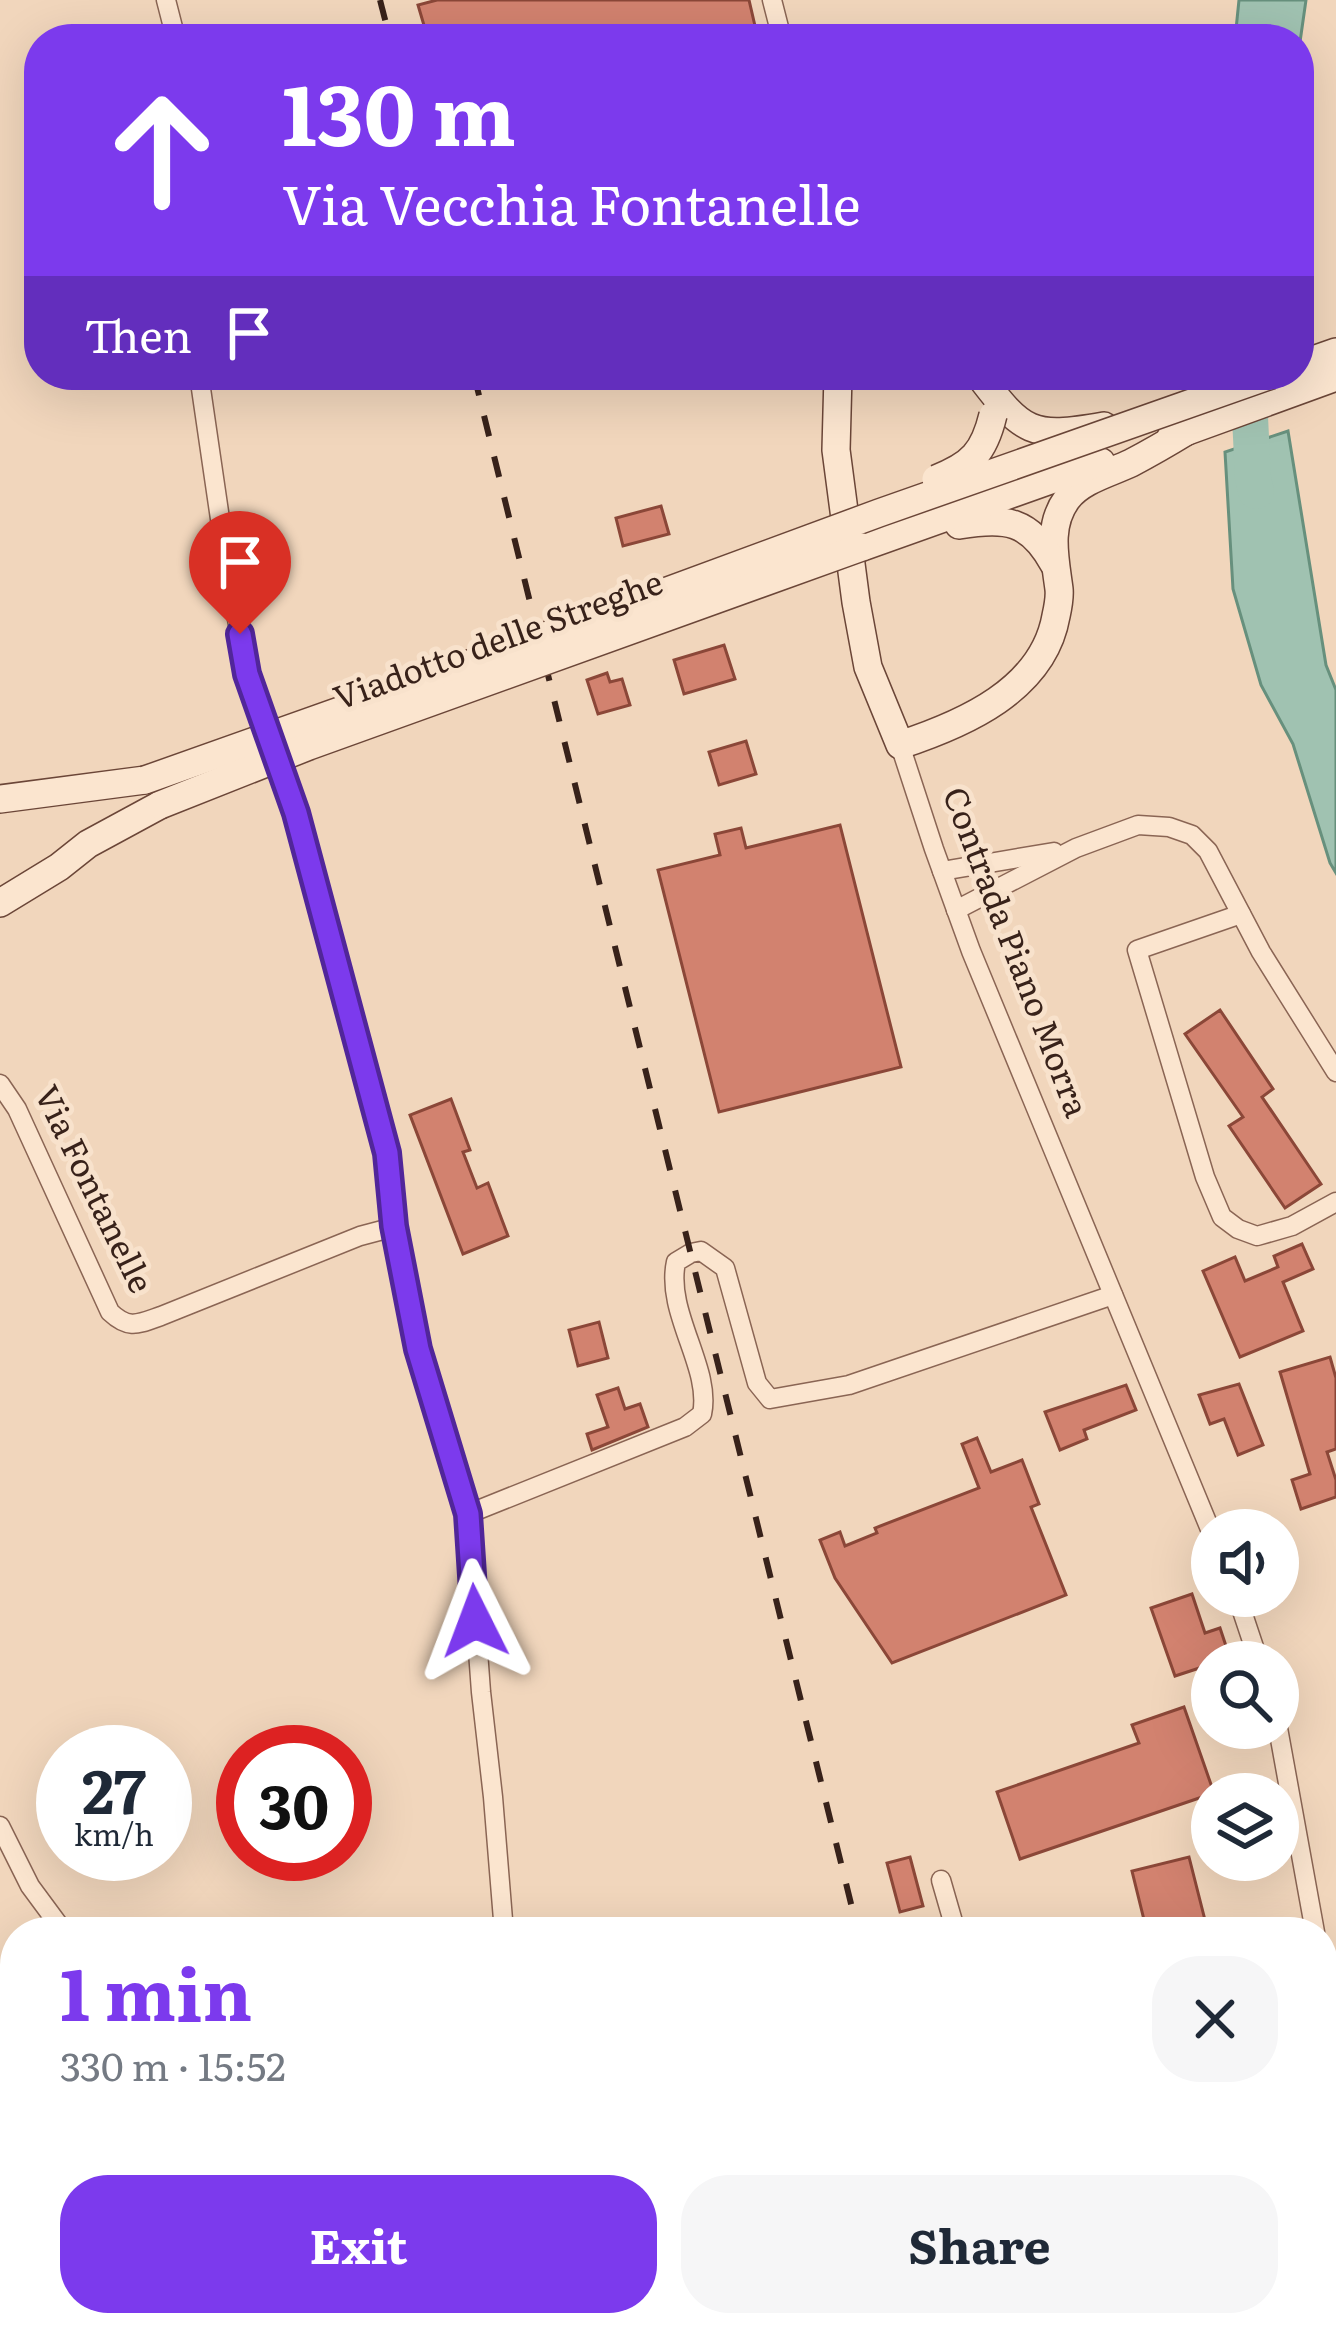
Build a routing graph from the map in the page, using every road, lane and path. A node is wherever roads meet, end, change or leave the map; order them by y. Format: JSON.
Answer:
{"nodes":[{"id":1,"x":201,"y":390,"type":"edge"},
{"id":2,"x":838,"y":390,"type":"edge"},
{"id":3,"x":1229,"y":390,"type":"edge"},
{"id":4,"x":1300,"y":390,"type":"edge"},
{"id":5,"x":992,"y":397,"type":"edge"},
{"id":6,"x":1195,"y":402,"type":"junction"},
{"id":7,"x":1187,"y":431,"type":"junction"},
{"id":8,"x":816,"y":536,"type":"junction"},
{"id":9,"x":862,"y":548,"type":"junction"},
{"id":10,"x":1050,"y":552,"type":"junction"},
{"id":11,"x":900,"y":745,"type":"junction"},
{"id":12,"x":0,"y":799,"type":"edge"},
{"id":13,"x":1076,"y":848,"type":"junction"},
{"id":14,"x":942,"y":872,"type":"junction"},
{"id":15,"x":0,"y":903,"type":"edge"},
{"id":16,"x":956,"y":910,"type":"junction"},
{"id":17,"x":1240,"y":914,"type":"junction"},
{"id":18,"x":1336,"y":1072,"type":"edge"},
{"id":19,"x":0,"y":1084,"type":"edge"},
{"id":20,"x":1336,"y":1202,"type":"edge"},
{"id":21,"x":394,"y":1226,"type":"junction"},
{"id":22,"x":1114,"y":1295,"type":"junction"},
{"id":23,"x":1202,"y":1509,"type":"edge"},
{"id":24,"x":468,"y":1514,"type":"junction"},
{"id":25,"x":1281,"y":1749,"type":"edge"},
{"id":26,"x":0,"y":1826,"type":"edge"},
{"id":27,"x":941,"y":1880,"type":"dead end"},
{"id":28,"x":53,"y":1917,"type":"edge"},
{"id":29,"x":503,"y":1917,"type":"edge"},
{"id":30,"x":952,"y":1917,"type":"edge"},
{"id":31,"x":1312,"y":1917,"type":"edge"}],
"edges":[{"from":1,"to":21,"type":"street"},
{"from":2,"to":11,"type":"main road","name":"Contrada Piano Morra"},
{"from":3,"to":6,"type":"main road","bridge":true},
{"from":4,"to":7,"type":"main road"},
{"from":5,"to":6,"type":"main road","bridge":true},
{"from":5,"to":8,"type":"main road","bridge":true},
{"from":6,"to":8,"type":"main road","bridge":true},
{"from":7,"to":9,"type":"main road"},
{"from":7,"to":10,"type":"main road"},
{"from":8,"to":12,"type":"main road","bridge":true},
{"from":9,"to":10,"type":"main road"},
{"from":9,"to":15,"type":"main road","name":"Viadotto delle Streghe","bridge":true},
{"from":10,"to":11,"type":"main road"},
{"from":11,"to":14,"type":"street","name":"Contrada Piano Morra"},
{"from":13,"to":14,"type":"street"},
{"from":13,"to":16,"type":"street"},
{"from":13,"to":17,"type":"street"},
{"from":14,"to":16,"type":"street","name":"Contrada Piano Morra"},
{"from":16,"to":22,"type":"street","name":"Contrada Piano Morra"},
{"from":17,"to":18,"type":"street"},
{"from":17,"to":20,"type":"street"},
{"from":19,"to":21,"type":"street","name":"Via Fontanelle"},
{"from":21,"to":24,"type":"street"},
{"from":22,"to":23,"type":"street","name":"Contrada Piano Morra"},
{"from":22,"to":24,"type":"street"},
{"from":24,"to":29,"type":"street"},
{"from":25,"to":31,"type":"street"},
{"from":26,"to":28,"type":"street"},
{"from":27,"to":30,"type":"street"}]}
